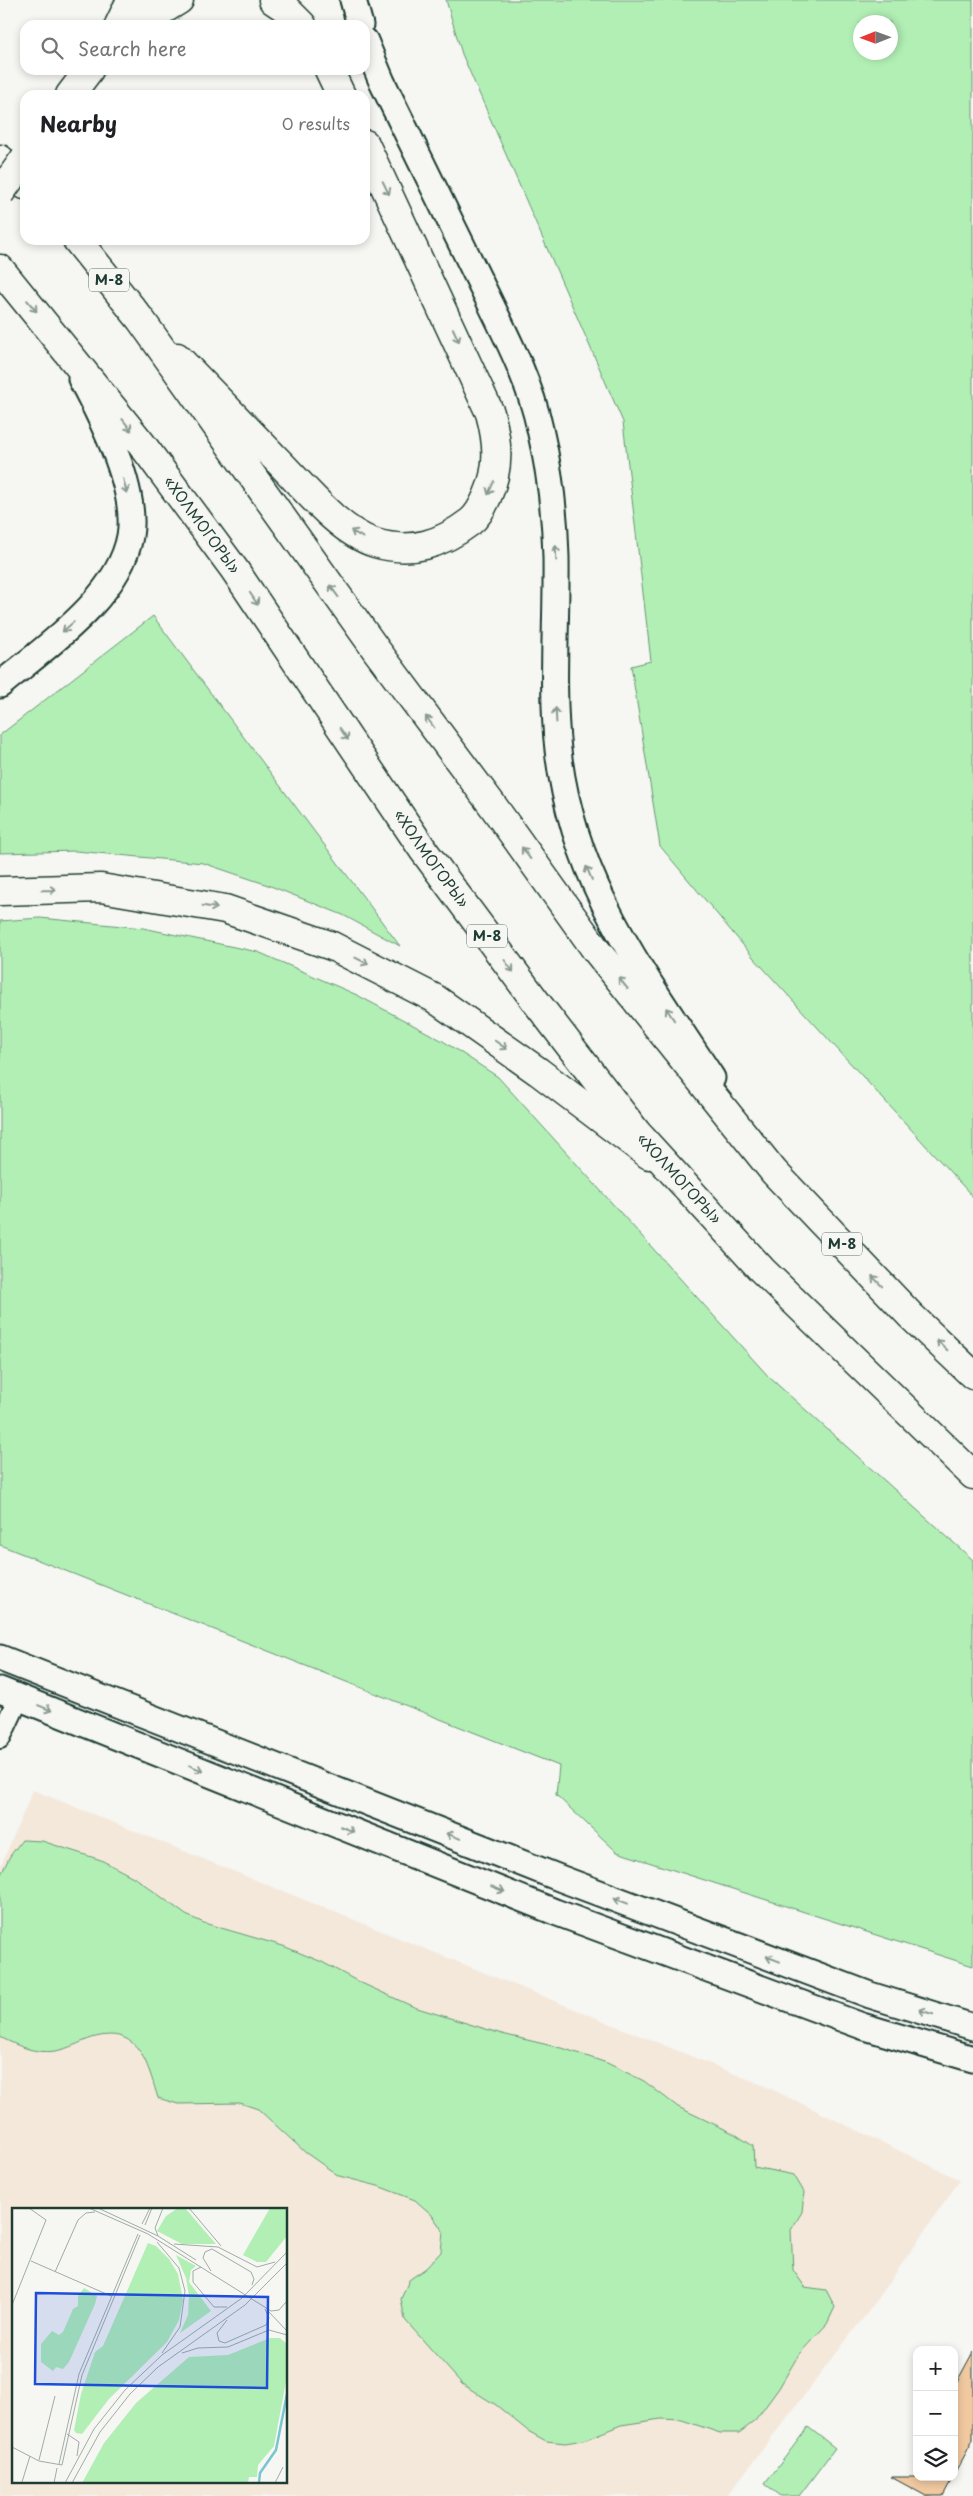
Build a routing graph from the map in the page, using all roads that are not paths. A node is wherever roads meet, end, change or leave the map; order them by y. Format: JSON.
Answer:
{"nodes":[{"id":1,"x":131,"y":0,"type":"edge"},
{"id":2,"x":149,"y":0,"type":"edge"},
{"id":3,"x":179,"y":0,"type":"edge"},
{"id":4,"x":273,"y":0,"type":"edge"},
{"id":5,"x":354,"y":0,"type":"edge"},
{"id":6,"x":121,"y":20,"type":"edge"},
{"id":7,"x":131,"y":20,"type":"edge"},
{"id":8,"x":146,"y":20,"type":"edge"},
{"id":9,"x":297,"y":20,"type":"edge"},
{"id":10,"x":359,"y":20,"type":"edge"},
{"id":11,"x":370,"y":53,"type":"edge"},
{"id":12,"x":332,"y":75,"type":"edge"},
{"id":13,"x":339,"y":90,"type":"edge"},
{"id":14,"x":370,"y":155,"type":"edge"},
{"id":15,"x":0,"y":159,"type":"edge"},
{"id":16,"x":20,"y":165,"type":"edge"},
{"id":17,"x":20,"y":181,"type":"edge"},
{"id":18,"x":0,"y":193,"type":"edge"},
{"id":19,"x":81,"y":245,"type":"edge"},
{"id":20,"x":0,"y":269,"type":"edge"},
{"id":21,"x":141,"y":320,"type":"junction"},
{"id":22,"x":64,"y":346,"type":"junction"},
{"id":23,"x":0,"y":685,"type":"edge"},
{"id":24,"x":0,"y":891,"type":"edge"},
{"id":25,"x":774,"y":1172,"type":"junction"},
{"id":26,"x":677,"y":1177,"type":"junction"},
{"id":27,"x":973,"y":1375,"type":"edge"},
{"id":28,"x":973,"y":1475,"type":"edge"},
{"id":29,"x":0,"y":1658,"type":"edge"},
{"id":30,"x":9,"y":1693,"type":"edge"},
{"id":31,"x":0,"y":1738,"type":"edge"},
{"id":32,"x":973,"y":2027,"type":"edge"},
{"id":33,"x":973,"y":2059,"type":"edge"}],
"edges":[{"from":1,"to":6,"type":"main road"},
{"from":2,"to":7,"type":"street"},
{"from":3,"to":8,"type":"main road"},
{"from":4,"to":9,"type":"main road"},
{"from":5,"to":10,"type":"street"},
{"from":25,"to":11,"type":"street","one_way":true},
{"from":12,"to":13,"type":"main road"},
{"from":14,"to":21,"type":"main road","one_way":true},
{"from":15,"to":17,"type":"main road"},
{"from":16,"to":18,"type":"main road","bridge":true},
{"from":19,"to":21,"type":"main road","number":"М-8"},
{"from":20,"to":22,"type":"main road","name":"«ХОЛМОГОРЫ»","number":"М-8","one_way":true},
{"from":25,"to":21,"type":"main road","number":"М-8","one_way":true},
{"from":22,"to":23,"type":"street","one_way":true},
{"from":22,"to":26,"type":"main road","name":"«ХОЛМОГОРЫ»","number":"М-8","one_way":true},
{"from":24,"to":26,"type":"main road","one_way":true},
{"from":27,"to":25,"type":"main road","number":"М-8","one_way":true},
{"from":26,"to":28,"type":"main road","name":"«ХОЛМОГОРЫ»","number":"М-8"},
{"from":32,"to":29,"type":"street","one_way":true},
{"from":30,"to":31,"type":"street"},
{"from":30,"to":33,"type":"street","one_way":true}]}
